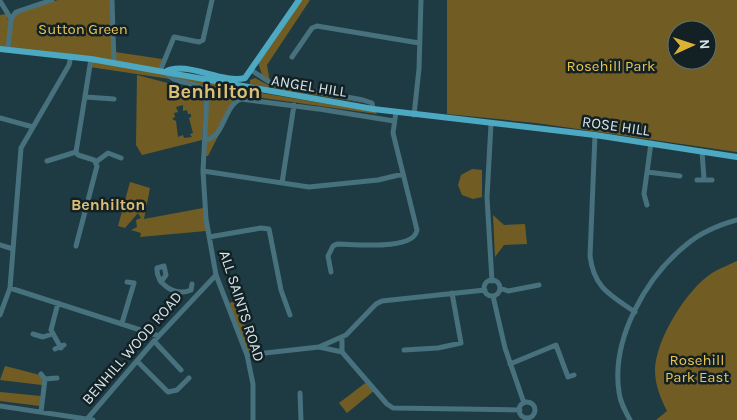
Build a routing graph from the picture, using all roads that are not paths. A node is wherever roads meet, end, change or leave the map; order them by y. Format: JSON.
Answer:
{"nodes":[{"id":1,"x":0,"y":0,"type":"edge"},
{"id":2,"x":52,"y":0,"type":"edge"},
{"id":3,"x":112,"y":0,"type":"edge"},
{"id":4,"x":212,"y":0,"type":"edge"},
{"id":5,"x":299,"y":0,"type":"edge"},
{"id":6,"x":420,"y":0,"type":"edge"},
{"id":7,"x":11,"y":18,"type":"junction"},
{"id":8,"x":419,"y":43,"type":"junction"},
{"id":9,"x":0,"y":49,"type":"edge"},
{"id":10,"x":8,"y":49,"type":"junction"},
{"id":11,"x":295,"y":55,"type":"dead end"},
{"id":12,"x":71,"y":56,"type":"junction"},
{"id":13,"x":91,"y":59,"type":"junction"},
{"id":14,"x":114,"y":63,"type":"junction"},
{"id":15,"x":251,"y":70,"type":"junction"},
{"id":16,"x":163,"y":71,"type":"junction"},
{"id":17,"x":86,"y":97,"type":"junction"},
{"id":18,"x":114,"y":99,"type":"dead end"},
{"id":19,"x":294,"y":105,"type":"junction"},
{"id":20,"x":372,"y":109,"type":"junction"},
{"id":21,"x":396,"y":112,"type":"junction"},
{"id":22,"x":414,"y":115,"type":"junction"},
{"id":23,"x":0,"y":118,"type":"edge"},
{"id":24,"x":394,"y":121,"type":"junction"},
{"id":25,"x":491,"y":124,"type":"junction"},
{"id":26,"x":33,"y":127,"type":"junction"},
{"id":27,"x":595,"y":135,"type":"junction"},
{"id":28,"x":205,"y":140,"type":"junction"},
{"id":29,"x":651,"y":143,"type":"junction"},
{"id":30,"x":702,"y":151,"type":"junction"},
{"id":31,"x":76,"y":152,"type":"junction"},
{"id":32,"x":737,"y":157,"type":"edge"},
{"id":33,"x":121,"y":158,"type":"dead end"},
{"id":34,"x":48,"y":161,"type":"dead end"},
{"id":35,"x":96,"y":162,"type":"junction"},
{"id":36,"x":203,"y":171,"type":"junction"},
{"id":37,"x":647,"y":172,"type":"junction"},
{"id":38,"x":403,"y":174,"type":"junction"},
{"id":39,"x":680,"y":176,"type":"dead end"},
{"id":40,"x":704,"y":179,"type":"junction"},
{"id":41,"x":697,"y":180,"type":"dead end"},
{"id":42,"x":712,"y":180,"type":"dead end"},
{"id":43,"x":282,"y":183,"type":"junction"},
{"id":44,"x":647,"y":204,"type":"dead end"},
{"id":45,"x":737,"y":220,"type":"edge"},
{"id":46,"x":209,"y":237,"type":"junction"},
{"id":47,"x":0,"y":245,"type":"edge"},
{"id":48,"x":76,"y":246,"type":"dead end"},
{"id":49,"x":13,"y":249,"type":"junction"},
{"id":50,"x":331,"y":272,"type":"dead end"},
{"id":51,"x":216,"y":275,"type":"junction"},
{"id":52,"x":492,"y":280,"type":"junction"},
{"id":53,"x":127,"y":282,"type":"dead end"},
{"id":54,"x":161,"y":282,"type":"dead end"},
{"id":55,"x":192,"y":284,"type":"dead end"},
{"id":56,"x":539,"y":285,"type":"dead end"},
{"id":57,"x":10,"y":288,"type":"junction"},
{"id":58,"x":500,"y":288,"type":"junction"},
{"id":59,"x":191,"y":290,"type":"junction"},
{"id":60,"x":485,"y":290,"type":"junction"},
{"id":61,"x":452,"y":293,"type":"junction"},
{"id":62,"x":196,"y":294,"type":"junction"},
{"id":63,"x":493,"y":296,"type":"junction"},
{"id":64,"x":58,"y":303,"type":"junction"},
{"id":65,"x":634,"y":312,"type":"junction"},
{"id":66,"x":0,"y":315,"type":"edge"},
{"id":67,"x":290,"y":315,"type":"dead end"},
{"id":68,"x":122,"y":323,"type":"junction"},
{"id":69,"x":33,"y":334,"type":"dead end"},
{"id":70,"x":52,"y":334,"type":"junction"},
{"id":71,"x":158,"y":336,"type":"junction"},
{"id":72,"x":342,"y":337,"type":"junction"},
{"id":73,"x":154,"y":341,"type":"junction"},
{"id":74,"x":319,"y":347,"type":"junction"},
{"id":75,"x":55,"y":349,"type":"dead end"},
{"id":76,"x":404,"y":350,"type":"dead end"},
{"id":77,"x":342,"y":352,"type":"junction"},
{"id":78,"x":176,"y":354,"type":"dead end"},
{"id":79,"x":247,"y":355,"type":"junction"},
{"id":80,"x":171,"y":359,"type":"junction"},
{"id":81,"x":136,"y":361,"type":"junction"},
{"id":82,"x":510,"y":364,"type":"junction"},
{"id":83,"x":181,"y":370,"type":"dead end"},
{"id":84,"x":41,"y":374,"type":"dead end"},
{"id":85,"x":574,"y":375,"type":"dead end"},
{"id":86,"x":57,"y":378,"type":"dead end"},
{"id":87,"x":189,"y":378,"type":"dead end"},
{"id":88,"x":45,"y":379,"type":"junction"},
{"id":89,"x":300,"y":393,"type":"dead end"},
{"id":90,"x":524,"y":403,"type":"junction"},
{"id":91,"x":0,"y":406,"type":"edge"},
{"id":92,"x":520,"y":410,"type":"junction"},
{"id":93,"x":41,"y":412,"type":"junction"},
{"id":94,"x":91,"y":419,"type":"edge"},
{"id":95,"x":530,"y":419,"type":"edge"},
{"id":96,"x":253,"y":420,"type":"edge"},
{"id":97,"x":301,"y":420,"type":"edge"},
{"id":98,"x":630,"y":420,"type":"edge"}],
"edges":[{"from":1,"to":7,"type":"street"},
{"from":2,"to":7,"type":"street"},
{"from":3,"to":14,"type":"street"},
{"from":4,"to":16,"type":"street"},
{"from":5,"to":15,"type":"main road"},
{"from":6,"to":8,"type":"street"},
{"from":7,"to":10,"type":"street"},
{"from":8,"to":11,"type":"street"},
{"from":8,"to":22,"type":"street"},
{"from":9,"to":10,"type":"main road"},
{"from":10,"to":12,"type":"main road"},
{"from":12,"to":13,"type":"main road"},
{"from":12,"to":26,"type":"street"},
{"from":13,"to":14,"type":"main road"},
{"from":13,"to":17,"type":"street"},
{"from":14,"to":16,"type":"main road"},
{"from":15,"to":16,"type":"main road","name":"ANGEL HILL"},
{"from":15,"to":20,"type":"street","name":"ANGEL HILL"},
{"from":16,"to":20,"type":"main road","name":"ANGEL HILL"},
{"from":16,"to":28,"type":"street","name":"ALL SAINTS ROAD"},
{"from":17,"to":18,"type":"street"},
{"from":17,"to":31,"type":"street"},
{"from":19,"to":24,"type":"street"},
{"from":19,"to":28,"type":"street"},
{"from":19,"to":43,"type":"street"},
{"from":20,"to":21,"type":"main road","name":"ANGEL HILL"},
{"from":21,"to":22,"type":"main road","name":"ANGEL HILL"},
{"from":21,"to":24,"type":"street"},
{"from":22,"to":25,"type":"main road","name":"ANGEL HILL"},
{"from":23,"to":26,"type":"street"},
{"from":24,"to":38,"type":"street"},
{"from":25,"to":27,"type":"main road","name":"ROSE HILL"},
{"from":25,"to":52,"type":"street"},
{"from":26,"to":49,"type":"street"},
{"from":27,"to":29,"type":"main road","name":"ROSE HILL"},
{"from":27,"to":65,"type":"street"},
{"from":28,"to":36,"type":"street","name":"ALL SAINTS ROAD"},
{"from":29,"to":30,"type":"main road","name":"ROSE HILL"},
{"from":29,"to":37,"type":"street"},
{"from":30,"to":32,"type":"main road","name":"ROSE HILL"},
{"from":30,"to":40,"type":"street"},
{"from":31,"to":34,"type":"street"},
{"from":31,"to":35,"type":"street"},
{"from":33,"to":35,"type":"street"},
{"from":35,"to":48,"type":"street"},
{"from":36,"to":43,"type":"street"},
{"from":36,"to":46,"type":"street","name":"ALL SAINTS ROAD"},
{"from":37,"to":39,"type":"street"},
{"from":37,"to":44,"type":"street"},
{"from":38,"to":43,"type":"street"},
{"from":38,"to":50,"type":"street"},
{"from":40,"to":41,"type":"street"},
{"from":40,"to":42,"type":"street"},
{"from":45,"to":65,"type":"street"},
{"from":46,"to":51,"type":"street","name":"ALL SAINTS ROAD"},
{"from":46,"to":67,"type":"street"},
{"from":47,"to":49,"type":"street"},
{"from":49,"to":57,"type":"street"},
{"from":51,"to":62,"type":"street","name":"BENHILL WOOD ROAD"},
{"from":51,"to":79,"type":"street","name":"ALL SAINTS ROAD"},
{"from":52,"to":58,"type":"street"},
{"from":52,"to":60,"type":"street"},
{"from":53,"to":68,"type":"street"},
{"from":54,"to":59,"type":"street"},
{"from":55,"to":59,"type":"street"},
{"from":56,"to":58,"type":"street"},
{"from":57,"to":64,"type":"street"},
{"from":57,"to":66,"type":"street"},
{"from":58,"to":63,"type":"street"},
{"from":59,"to":62,"type":"street"},
{"from":60,"to":61,"type":"street"},
{"from":60,"to":63,"type":"street"},
{"from":61,"to":72,"type":"street"},
{"from":61,"to":76,"type":"street"},
{"from":62,"to":71,"type":"street","name":"BENHILL WOOD ROAD"},
{"from":63,"to":82,"type":"street"},
{"from":64,"to":68,"type":"street"},
{"from":64,"to":70,"type":"street"},
{"from":65,"to":98,"type":"street"},
{"from":68,"to":71,"type":"street"},
{"from":69,"to":70,"type":"street"},
{"from":70,"to":75,"type":"street"},
{"from":71,"to":73,"type":"street","name":"BENHILL WOOD ROAD"},
{"from":72,"to":74,"type":"street"},
{"from":72,"to":77,"type":"street"},
{"from":73,"to":80,"type":"street"},
{"from":73,"to":81,"type":"street","name":"BENHILL WOOD ROAD"},
{"from":74,"to":77,"type":"street"},
{"from":74,"to":79,"type":"street"},
{"from":77,"to":92,"type":"street"},
{"from":78,"to":80,"type":"street"},
{"from":79,"to":96,"type":"street","name":"ALL SAINTS ROAD"},
{"from":80,"to":83,"type":"street"},
{"from":81,"to":87,"type":"street"},
{"from":81,"to":94,"type":"street","name":"BENHILL WOOD ROAD"},
{"from":82,"to":85,"type":"street"},
{"from":82,"to":90,"type":"street"},
{"from":84,"to":88,"type":"street"},
{"from":86,"to":88,"type":"street"},
{"from":88,"to":93,"type":"street"},
{"from":89,"to":97,"type":"street"},
{"from":90,"to":92,"type":"street"},
{"from":90,"to":95,"type":"street"},
{"from":91,"to":93,"type":"street","name":"BENHILL WOOD ROAD"},
{"from":92,"to":95,"type":"street"},
{"from":93,"to":94,"type":"street","name":"BENHILL WOOD ROAD"}]}
